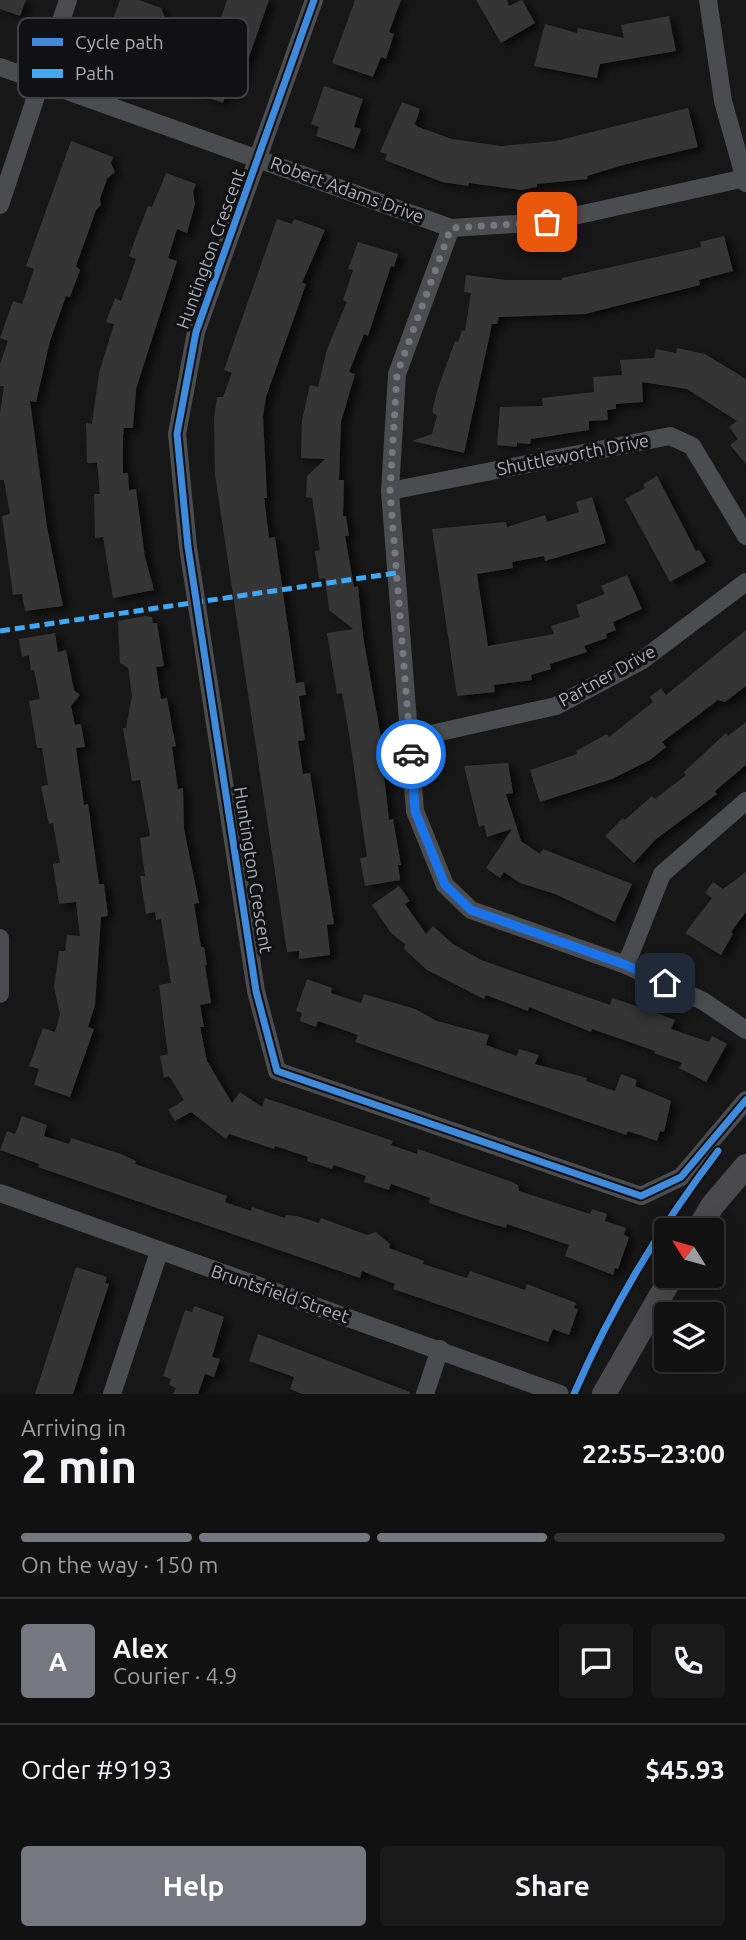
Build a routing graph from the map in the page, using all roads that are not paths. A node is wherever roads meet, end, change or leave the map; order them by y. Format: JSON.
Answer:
{"nodes":[{"id":1,"x":68,"y":0,"type":"edge"},
{"id":2,"x":314,"y":0,"type":"edge"},
{"id":3,"x":708,"y":0,"type":"edge"},
{"id":4,"x":62,"y":18,"type":"edge"},
{"id":5,"x":0,"y":67,"type":"edge"},
{"id":6,"x":18,"y":73,"type":"edge"},
{"id":7,"x":36,"y":98,"type":"edge"},
{"id":8,"x":92,"y":98,"type":"edge"},
{"id":9,"x":260,"y":158,"type":"junction"},
{"id":10,"x":745,"y":181,"type":"edge"},
{"id":11,"x":0,"y":205,"type":"edge"},
{"id":12,"x":451,"y":228,"type":"junction"},
{"id":13,"x":390,"y":491,"type":"junction"},
{"id":14,"x":746,"y":536,"type":"edge"},
{"id":15,"x":746,"y":582,"type":"edge"},
{"id":16,"x":410,"y":739,"type":"junction"},
{"id":17,"x":746,"y":802,"type":"edge"},
{"id":18,"x":0,"y":938,"type":"edge"},
{"id":19,"x":626,"y":965,"type":"junction"},
{"id":20,"x":0,"y":994,"type":"edge"},
{"id":21,"x":746,"y":1030,"type":"edge"},
{"id":22,"x":746,"y":1100,"type":"edge"},
{"id":23,"x":746,"y":1166,"type":"edge"},
{"id":24,"x":0,"y":1194,"type":"edge"},
{"id":25,"x":705,"y":1218,"type":"edge"},
{"id":26,"x":159,"y":1252,"type":"junction"},
{"id":27,"x":665,"y":1288,"type":"edge"},
{"id":28,"x":440,"y":1349,"type":"junction"},
{"id":29,"x":112,"y":1394,"type":"edge"},
{"id":30,"x":425,"y":1394,"type":"edge"},
{"id":31,"x":560,"y":1394,"type":"edge"},
{"id":32,"x":604,"y":1394,"type":"edge"}],
"edges":[{"from":1,"to":4,"type":"street"},
{"from":2,"to":9,"type":"street"},
{"from":3,"to":10,"type":"street"},
{"from":5,"to":6,"type":"street","name":"Robert Adams Drive"},
{"from":7,"to":11,"type":"street"},
{"from":8,"to":9,"type":"street","name":"Robert Adams Drive"},
{"from":9,"to":12,"type":"street","name":"Robert Adams Drive"},
{"from":9,"to":22,"type":"street","name":"Huntington Crescent"},
{"from":10,"to":12,"type":"street","name":"Robert Adams Drive"},
{"from":12,"to":13,"type":"street"},
{"from":13,"to":14,"type":"street","name":"Shuttleworth Drive"},
{"from":13,"to":16,"type":"street"},
{"from":15,"to":16,"type":"street","name":"Partner Drive"},
{"from":16,"to":19,"type":"street"},
{"from":17,"to":19,"type":"street"},
{"from":18,"to":20,"type":"street"},
{"from":19,"to":21,"type":"street"},
{"from":23,"to":25,"type":"main road"},
{"from":24,"to":26,"type":"street","name":"Bruntsfield Street"},
{"from":26,"to":28,"type":"street","name":"Bruntsfield Street"},
{"from":26,"to":29,"type":"street"},
{"from":27,"to":32,"type":"main road"},
{"from":28,"to":30,"type":"street"},
{"from":28,"to":31,"type":"street","name":"Bruntsfield Street"}]}
